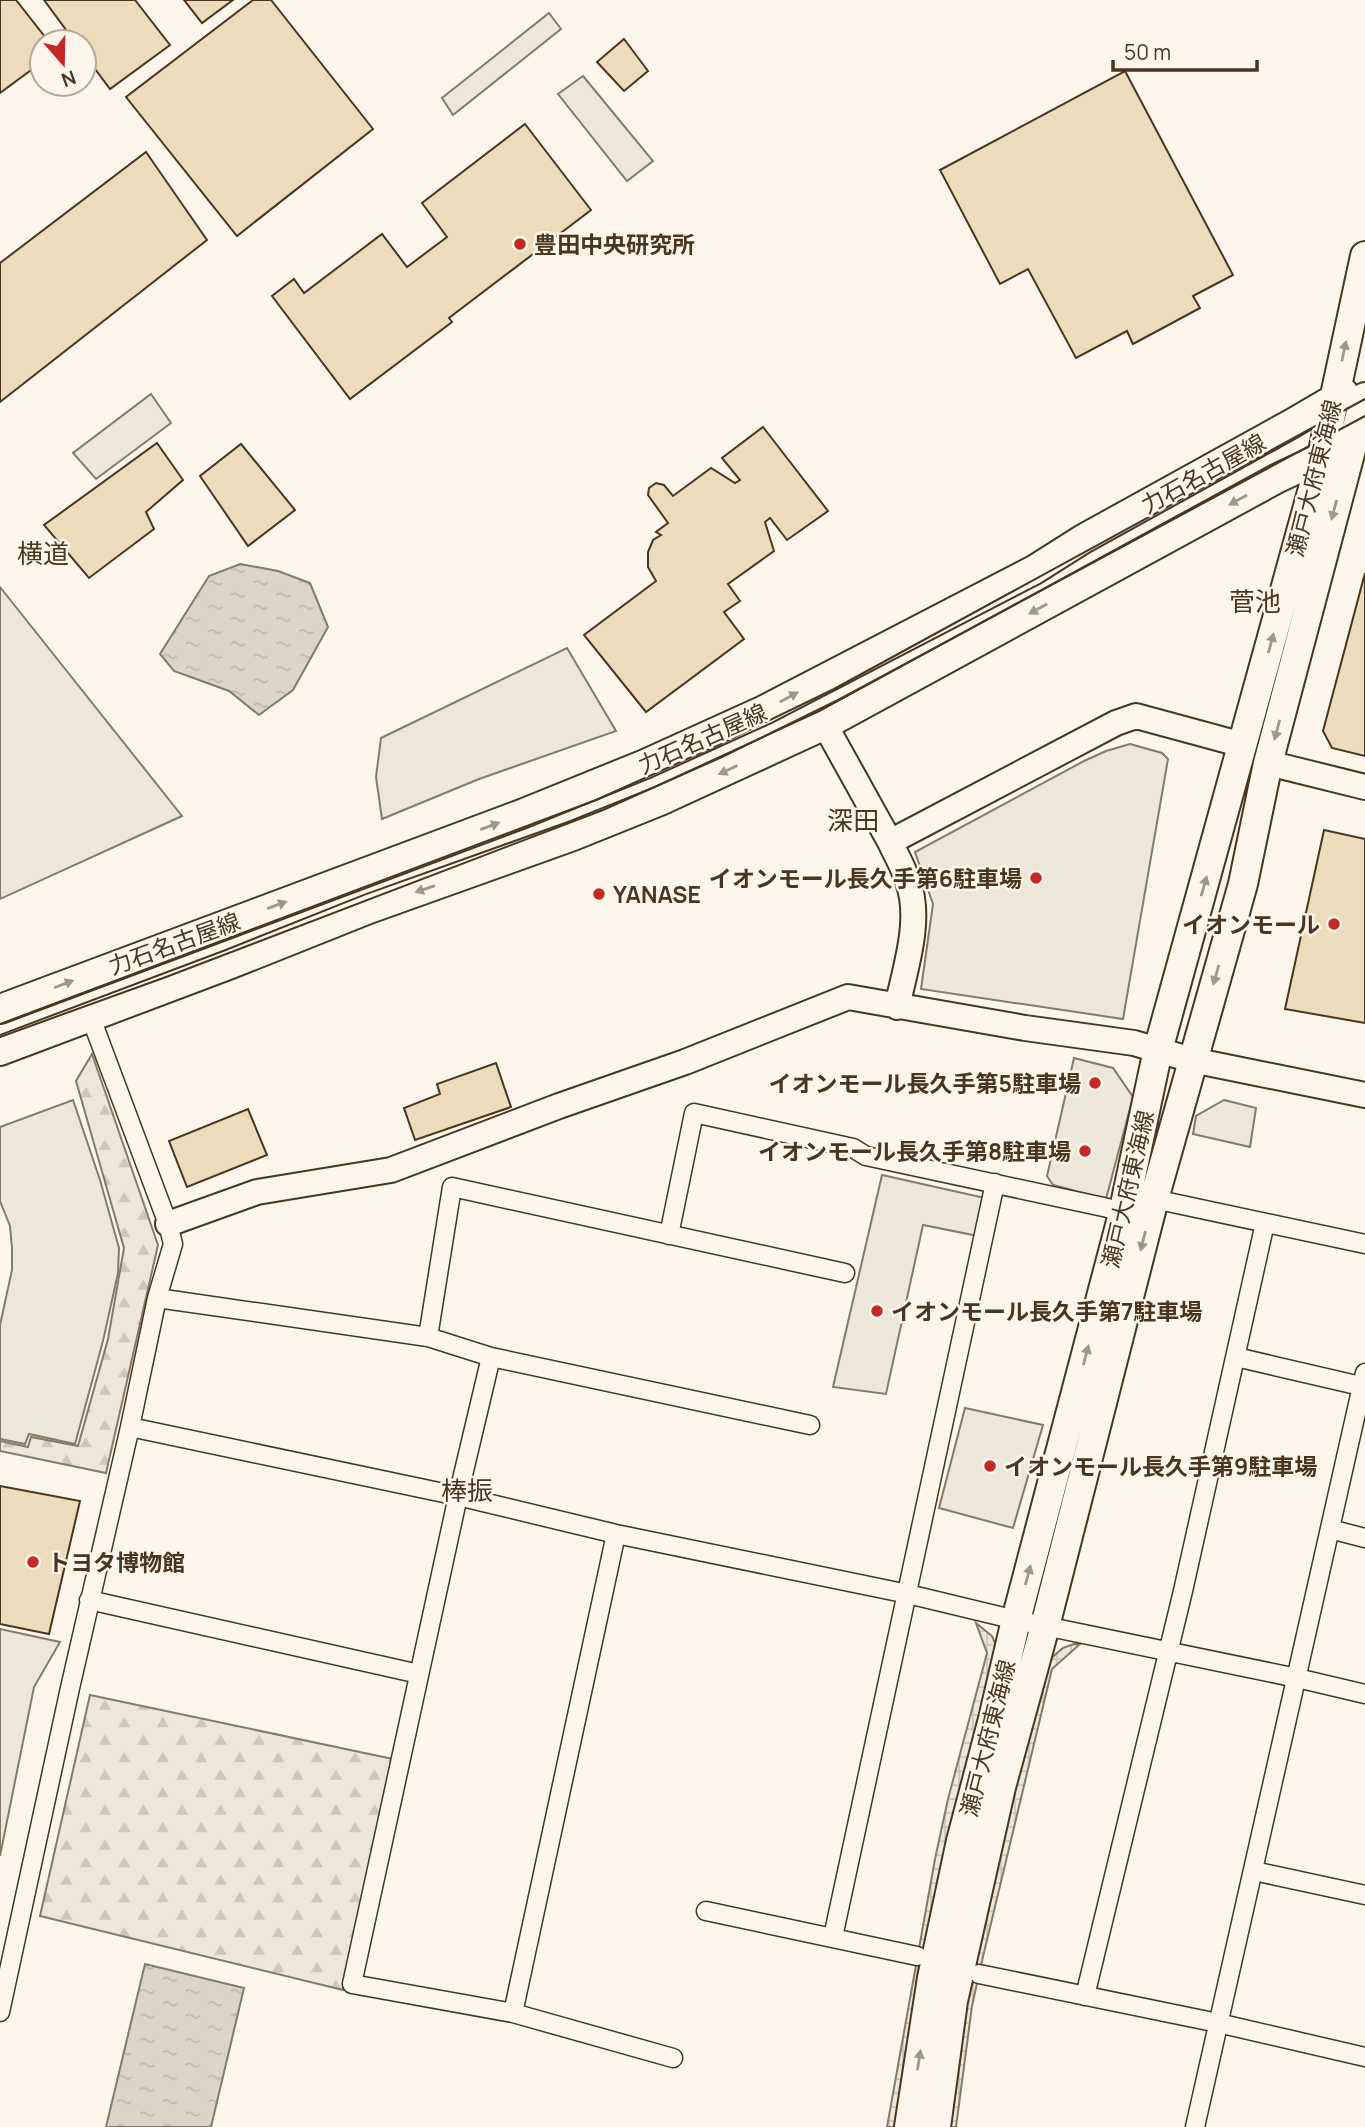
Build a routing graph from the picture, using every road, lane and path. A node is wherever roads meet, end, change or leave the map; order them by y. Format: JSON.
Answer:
{"nodes":[{"id":1,"x":1365,"y":256,"type":"edge"},
{"id":2,"x":1365,"y":382,"type":"edge"},
{"id":3,"x":1365,"y":397,"type":"edge"},
{"id":4,"x":1333,"y":399,"type":"junction"},
{"id":5,"x":1359,"y":441,"type":"edge"},
{"id":6,"x":1322,"y":456,"type":"junction"},
{"id":7,"x":825,"y":725,"type":"junction"},
{"id":8,"x":1243,"y":745,"type":"junction"},
{"id":9,"x":1268,"y":763,"type":"junction"},
{"id":10,"x":1365,"y":788,"type":"edge"},
{"id":11,"x":890,"y":842,"type":"junction"},
{"id":12,"x":897,"y":1007,"type":"junction"},
{"id":13,"x":0,"y":1009,"type":"edge"},
{"id":14,"x":91,"y":1018,"type":"junction"},
{"id":15,"x":1158,"y":1049,"type":"junction"},
{"id":16,"x":0,"y":1051,"type":"edge"},
{"id":17,"x":1192,"y":1060,"type":"junction"},
{"id":18,"x":1365,"y":1095,"type":"edge"},
{"id":19,"x":995,"y":1183,"type":"junction"},
{"id":20,"x":1154,"y":1199,"type":"junction"},
{"id":21,"x":1123,"y":1214,"type":"junction"},
{"id":22,"x":1265,"y":1223,"type":"junction"},
{"id":23,"x":168,"y":1224,"type":"junction"},
{"id":24,"x":669,"y":1235,"type":"junction"},
{"id":25,"x":1365,"y":1244,"type":"edge"},
{"id":26,"x":845,"y":1273,"type":"dead end"},
{"id":27,"x":157,"y":1298,"type":"junction"},
{"id":28,"x":428,"y":1337,"type":"junction"},
{"id":29,"x":491,"y":1357,"type":"junction"},
{"id":30,"x":1236,"y":1357,"type":"junction"},
{"id":31,"x":1364,"y":1382,"type":"edge"},
{"id":32,"x":810,"y":1425,"type":"dead end"},
{"id":33,"x":130,"y":1427,"type":"junction"},
{"id":34,"x":458,"y":1496,"type":"junction"},
{"id":35,"x":1330,"y":1530,"type":"junction"},
{"id":36,"x":616,"y":1534,"type":"junction"},
{"id":37,"x":1365,"y":1538,"type":"edge"},
{"id":38,"x":908,"y":1594,"type":"junction"},
{"id":39,"x":89,"y":1600,"type":"junction"},
{"id":40,"x":1016,"y":1620,"type":"junction"},
{"id":41,"x":1045,"y":1626,"type":"junction"},
{"id":42,"x":1168,"y":1650,"type":"junction"},
{"id":43,"x":419,"y":1674,"type":"junction"},
{"id":44,"x":1297,"y":1678,"type":"junction"},
{"id":45,"x":1365,"y":1694,"type":"edge"},
{"id":46,"x":1254,"y":1871,"type":"junction"},
{"id":47,"x":1365,"y":1895,"type":"edge"},
{"id":48,"x":706,"y":1911,"type":"dead end"},
{"id":49,"x":833,"y":1937,"type":"junction"},
{"id":50,"x":917,"y":1956,"type":"dead end"},
{"id":51,"x":979,"y":1974,"type":"dead end"},
{"id":52,"x":1085,"y":1996,"type":"junction"},
{"id":53,"x":0,"y":2012,"type":"edge"},
{"id":54,"x":513,"y":2013,"type":"junction"},
{"id":55,"x":1218,"y":2023,"type":"junction"},
{"id":56,"x":1365,"y":2057,"type":"edge"},
{"id":57,"x":673,"y":2058,"type":"dead end"},
{"id":58,"x":908,"y":2127,"type":"edge"},
{"id":59,"x":936,"y":2127,"type":"edge"},
{"id":60,"x":1195,"y":2127,"type":"edge"}],
"edges":[{"from":4,"to":1,"type":"main road","name":"瀬戸大府東海線","one_way":true},
{"from":2,"to":4,"type":"main road","name":"力石名古屋線"},
{"from":3,"to":5,"type":"main road","name":"瀬戸大府東海線"},
{"from":4,"to":6,"type":"main road","name":"瀬戸大府東海線"},
{"from":13,"to":4,"type":"main road","name":"力石名古屋線","one_way":true},
{"from":5,"to":6,"type":"main road","name":"力石名古屋線"},
{"from":5,"to":9,"type":"main road","name":"瀬戸大府東海線","one_way":true},
{"from":6,"to":7,"type":"main road","name":"力石名古屋線","one_way":true},
{"from":8,"to":6,"type":"main road","name":"瀬戸大府東海線","one_way":true},
{"from":7,"to":11,"type":"street"},
{"from":7,"to":14,"type":"main road","name":"力石名古屋線","one_way":true},
{"from":8,"to":11,"type":"street"},
{"from":15,"to":8,"type":"main road","name":"瀬戸大府東海線","one_way":true},
{"from":9,"to":10,"type":"street"},
{"from":9,"to":17,"type":"main road","name":"瀬戸大府東海線","one_way":true},
{"from":11,"to":12,"type":"street"},
{"from":12,"to":15,"type":"street"},
{"from":12,"to":23,"type":"street"},
{"from":14,"to":16,"type":"main road","name":"力石名古屋線"},
{"from":14,"to":23,"type":"street"},
{"from":15,"to":17,"type":"street"},
{"from":15,"to":21,"type":"main road","name":"瀬戸大府東海線"},
{"from":17,"to":18,"type":"street"},
{"from":17,"to":20,"type":"main road","name":"瀬戸大府東海線"},
{"from":19,"to":21,"type":"street"},
{"from":19,"to":24,"type":"street"},
{"from":19,"to":38,"type":"street"},
{"from":20,"to":22,"type":"street"},
{"from":20,"to":41,"type":"main road","name":"瀬戸大府東海線","one_way":true},
{"from":40,"to":21,"type":"main road","name":"瀬戸大府東海線","one_way":true},
{"from":22,"to":25,"type":"street"},
{"from":22,"to":30,"type":"street"},
{"from":23,"to":27,"type":"street"},
{"from":24,"to":26,"type":"street"},
{"from":24,"to":28,"type":"street"},
{"from":27,"to":28,"type":"street"},
{"from":27,"to":33,"type":"street"},
{"from":28,"to":29,"type":"street"},
{"from":29,"to":32,"type":"street"},
{"from":29,"to":34,"type":"street"},
{"from":30,"to":31,"type":"street"},
{"from":30,"to":42,"type":"street"},
{"from":31,"to":35,"type":"street"},
{"from":33,"to":34,"type":"street"},
{"from":33,"to":39,"type":"street"},
{"from":34,"to":36,"type":"street"},
{"from":34,"to":43,"type":"street"},
{"from":35,"to":37,"type":"street"},
{"from":35,"to":44,"type":"street"},
{"from":36,"to":38,"type":"street"},
{"from":36,"to":54,"type":"street"},
{"from":38,"to":40,"type":"street"},
{"from":38,"to":49,"type":"street"},
{"from":39,"to":43,"type":"street"},
{"from":39,"to":53,"type":"street"},
{"from":40,"to":41,"type":"street"},
{"from":58,"to":40,"type":"main road","name":"瀬戸大府東海線","one_way":true},
{"from":41,"to":42,"type":"street"},
{"from":41,"to":59,"type":"main road","name":"瀬戸大府東海線"},
{"from":42,"to":44,"type":"street"},
{"from":42,"to":52,"type":"street"},
{"from":43,"to":54,"type":"street"},
{"from":44,"to":45,"type":"street"},
{"from":44,"to":46,"type":"street"},
{"from":46,"to":47,"type":"street"},
{"from":46,"to":55,"type":"street"},
{"from":48,"to":49,"type":"street"},
{"from":49,"to":50,"type":"street"},
{"from":51,"to":52,"type":"street"},
{"from":52,"to":55,"type":"street"},
{"from":54,"to":57,"type":"street"},
{"from":55,"to":56,"type":"street"},
{"from":55,"to":60,"type":"street"}]}
